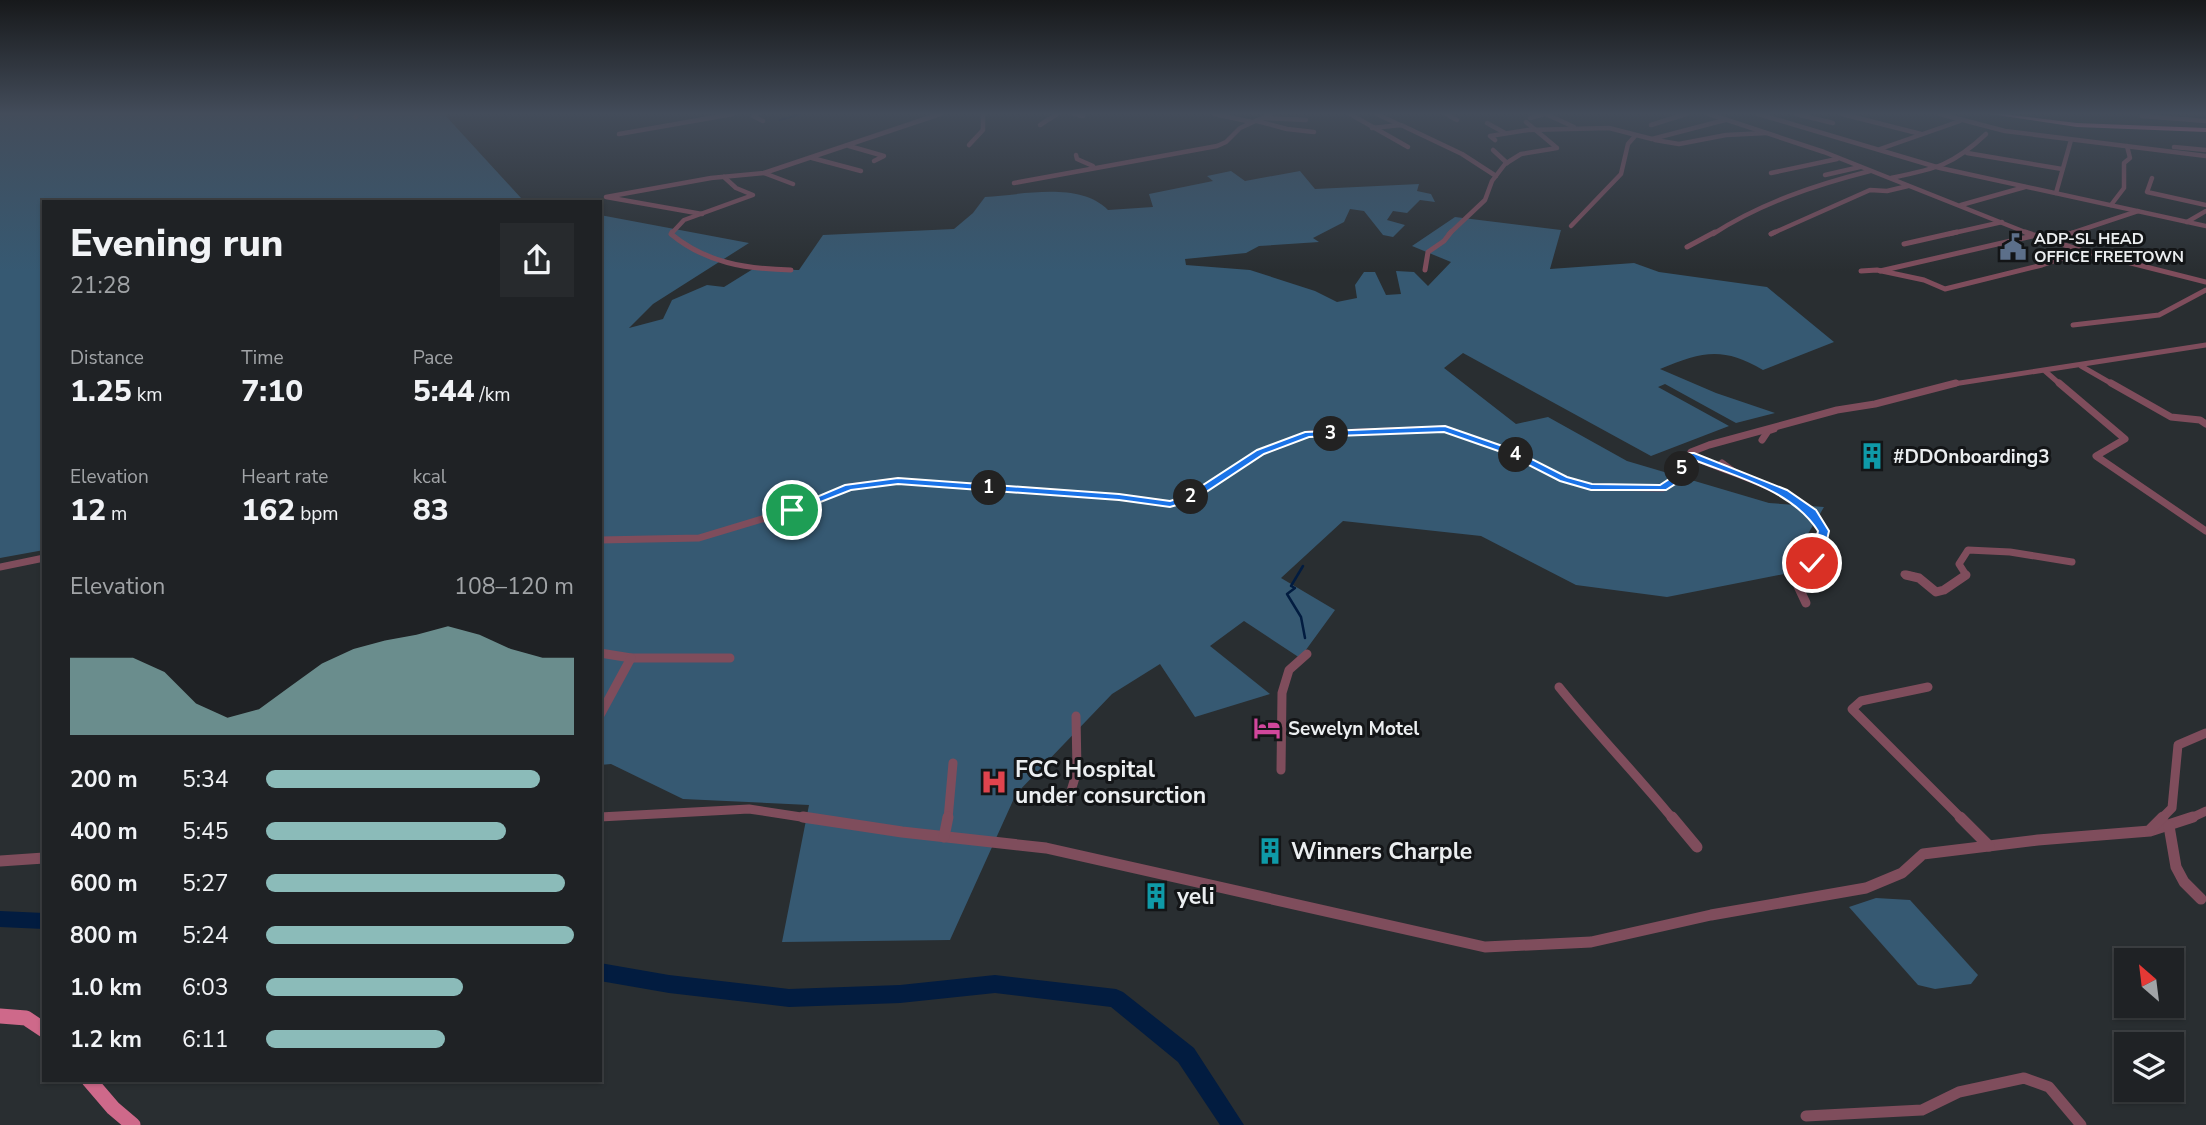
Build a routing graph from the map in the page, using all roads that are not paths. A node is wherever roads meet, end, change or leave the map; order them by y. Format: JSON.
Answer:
{"nodes":[{"id":1,"x":785,"y":166,"type":"edge"},
{"id":2,"x":844,"y":166,"type":"edge"},
{"id":3,"x":1101,"y":166,"type":"edge"},
{"id":4,"x":1480,"y":166,"type":"edge"},
{"id":5,"x":1504,"y":166,"type":"edge"},
{"id":6,"x":1623,"y":166,"type":"edge"},
{"id":7,"x":1802,"y":166,"type":"edge"},
{"id":8,"x":1935,"y":166,"type":"edge"},
{"id":9,"x":1943,"y":166,"type":"edge"},
{"id":10,"x":2047,"y":166,"type":"edge"},
{"id":11,"x":2124,"y":166,"type":"edge"},
{"id":12,"x":1096,"y":167,"type":"joint"},
{"id":13,"x":1860,"y":167,"type":"joint"},
{"id":14,"x":1940,"y":168,"type":"junction"},
{"id":15,"x":2062,"y":169,"type":"joint"},
{"id":16,"x":861,"y":171,"type":"dead end"},
{"id":17,"x":1871,"y":171,"type":"junction"},
{"id":18,"x":764,"y":173,"type":"junction"},
{"id":19,"x":1771,"y":173,"type":"dead end"},
{"id":20,"x":1825,"y":175,"type":"dead end"},
{"id":21,"x":1496,"y":176,"type":"junction"},
{"id":22,"x":724,"y":177,"type":"junction"},
{"id":23,"x":1890,"y":178,"type":"junction"},
{"id":24,"x":2152,"y":178,"type":"dead end"},
{"id":25,"x":1014,"y":183,"type":"dead end"},
{"id":26,"x":793,"y":184,"type":"dead end"},
{"id":27,"x":1910,"y":186,"type":"junction"},
{"id":28,"x":2025,"y":187,"type":"junction"},
{"id":29,"x":2056,"y":193,"type":"junction"},
{"id":30,"x":1959,"y":205,"type":"junction"},
{"id":31,"x":2111,"y":205,"type":"junction"},
{"id":32,"x":2206,"y":205,"type":"edge"},
{"id":33,"x":2140,"y":211,"type":"junction"},
{"id":34,"x":2206,"y":211,"type":"edge"},
{"id":35,"x":702,"y":214,"type":"junction"},
{"id":36,"x":2003,"y":222,"type":"junction"},
{"id":37,"x":2187,"y":222,"type":"junction"},
{"id":38,"x":1571,"y":226,"type":"dead end"},
{"id":39,"x":2206,"y":226,"type":"edge"},
{"id":40,"x":1771,"y":234,"type":"dead end"},
{"id":41,"x":2038,"y":235,"type":"junction"},
{"id":42,"x":2048,"y":238,"type":"junction"},
{"id":43,"x":1905,"y":244,"type":"dead end"},
{"id":44,"x":1687,"y":247,"type":"dead end"},
{"id":45,"x":2084,"y":251,"type":"junction"},
{"id":46,"x":791,"y":270,"type":"dead end"},
{"id":47,"x":1426,"y":270,"type":"dead end"},
{"id":48,"x":1861,"y":271,"type":"dead end"},
{"id":49,"x":1877,"y":271,"type":"junction"},
{"id":50,"x":2206,"y":282,"type":"edge"},
{"id":51,"x":2206,"y":290,"type":"edge"},
{"id":52,"x":2073,"y":325,"type":"dead end"},
{"id":53,"x":2206,"y":345,"type":"edge"},
{"id":54,"x":2081,"y":366,"type":"junction"},
{"id":55,"x":2045,"y":371,"type":"junction"},
{"id":56,"x":2206,"y":424,"type":"edge"},
{"id":57,"x":1774,"y":425,"type":"junction"},
{"id":58,"x":1762,"y":440,"type":"dead end"},
{"id":59,"x":1690,"y":455,"type":"junction"},
{"id":60,"x":1722,"y":463,"type":"dead end"},
{"id":61,"x":1736,"y":474,"type":"junction"},
{"id":62,"x":2206,"y":531,"type":"edge"},
{"id":63,"x":602,"y":540,"type":"edge"},
{"id":64,"x":42,"y":558,"type":"edge"},
{"id":65,"x":2072,"y":562,"type":"dead end"},
{"id":66,"x":0,"y":567,"type":"edge"},
{"id":67,"x":1904,"y":574,"type":"dead end"},
{"id":68,"x":1806,"y":603,"type":"dead end"},
{"id":69,"x":602,"y":653,"type":"edge"},
{"id":70,"x":1307,"y":654,"type":"dead end"},
{"id":71,"x":631,"y":658,"type":"junction"},
{"id":72,"x":730,"y":658,"type":"dead end"},
{"id":73,"x":1559,"y":687,"type":"dead end"},
{"id":74,"x":1928,"y":687,"type":"dead end"},
{"id":75,"x":602,"y":711,"type":"edge"},
{"id":76,"x":1076,"y":716,"type":"dead end"},
{"id":77,"x":2206,"y":733,"type":"edge"},
{"id":78,"x":953,"y":763,"type":"dead end"},
{"id":79,"x":1281,"y":770,"type":"dead end"},
{"id":80,"x":1068,"y":801,"type":"dead end"},
{"id":81,"x":2206,"y":811,"type":"edge"},
{"id":82,"x":602,"y":817,"type":"edge"},
{"id":83,"x":2169,"y":826,"type":"junction"},
{"id":84,"x":2150,"y":831,"type":"junction"},
{"id":85,"x":944,"y":837,"type":"junction"},
{"id":86,"x":1989,"y":846,"type":"junction"},
{"id":87,"x":1697,"y":847,"type":"dead end"},
{"id":88,"x":42,"y":858,"type":"edge"},
{"id":89,"x":0,"y":861,"type":"edge"},
{"id":90,"x":2201,"y":899,"type":"dead end"},
{"id":91,"x":0,"y":1016,"type":"edge"},
{"id":92,"x":42,"y":1029,"type":"edge"},
{"id":93,"x":91,"y":1082,"type":"edge"},
{"id":94,"x":1806,"y":1116,"type":"dead end"},
{"id":95,"x":133,"y":1125,"type":"edge"},
{"id":96,"x":2081,"y":1125,"type":"edge"}],
"edges":[{"from":1,"to":18,"type":"street"},
{"from":2,"to":16,"type":"street"},
{"from":3,"to":12,"type":"street"},
{"from":4,"to":21,"type":"street"},
{"from":5,"to":21,"type":"street"},
{"from":6,"to":38,"type":"street"},
{"from":7,"to":19,"type":"street"},
{"from":8,"to":14,"type":"street"},
{"from":9,"to":14,"type":"street"},
{"from":10,"to":15,"type":"street"},
{"from":11,"to":31,"type":"street"},
{"from":12,"to":25,"type":"street"},
{"from":13,"to":17,"type":"street"},
{"from":13,"to":20,"type":"street"},
{"from":14,"to":23,"type":"street"},
{"from":14,"to":28,"type":"street"},
{"from":15,"to":29,"type":"street"},
{"from":17,"to":23,"type":"street"},
{"from":17,"to":44,"type":"street"},
{"from":18,"to":22,"type":"street"},
{"from":18,"to":26,"type":"street"},
{"from":21,"to":47,"type":"street"},
{"from":22,"to":35,"type":"street"},
{"from":22,"to":35,"type":"street"},
{"from":23,"to":27,"type":"street"},
{"from":24,"to":32,"type":"street"},
{"from":27,"to":30,"type":"street"},
{"from":27,"to":40,"type":"street"},
{"from":28,"to":29,"type":"street"},
{"from":28,"to":30,"type":"street"},
{"from":29,"to":31,"type":"street"},
{"from":30,"to":36,"type":"street"},
{"from":31,"to":33,"type":"street"},
{"from":33,"to":37,"type":"street"},
{"from":33,"to":42,"type":"street"},
{"from":34,"to":37,"type":"street"},
{"from":35,"to":46,"type":"street"},
{"from":36,"to":41,"type":"street"},
{"from":36,"to":43,"type":"street"},
{"from":37,"to":39,"type":"street"},
{"from":41,"to":42,"type":"street"},
{"from":41,"to":49,"type":"street"},
{"from":42,"to":45,"type":"street"},
{"from":45,"to":49,"type":"street"},
{"from":45,"to":50,"type":"street"},
{"from":48,"to":49,"type":"street"},
{"from":51,"to":52,"type":"street"},
{"from":53,"to":54,"type":"street"},
{"from":54,"to":55,"type":"street"},
{"from":54,"to":56,"type":"street"},
{"from":55,"to":57,"type":"street"},
{"from":55,"to":62,"type":"street"},
{"from":57,"to":58,"type":"street"},
{"from":57,"to":59,"type":"street"},
{"from":59,"to":61,"type":"street"},
{"from":59,"to":63,"type":"street"},
{"from":60,"to":61,"type":"street"},
{"from":61,"to":68,"type":"street"},
{"from":64,"to":66,"type":"street"},
{"from":65,"to":67,"type":"street"},
{"from":69,"to":71,"type":"street"},
{"from":70,"to":79,"type":"street"},
{"from":71,"to":72,"type":"street"},
{"from":71,"to":75,"type":"street"},
{"from":73,"to":87,"type":"street"},
{"from":74,"to":86,"type":"street"},
{"from":76,"to":80,"type":"street"},
{"from":77,"to":84,"type":"street"},
{"from":78,"to":85,"type":"street"},
{"from":81,"to":83,"type":"street"},
{"from":82,"to":85,"type":"street"},
{"from":83,"to":84,"type":"street"},
{"from":83,"to":90,"type":"street"},
{"from":84,"to":86,"type":"street"},
{"from":85,"to":86,"type":"street"},
{"from":88,"to":89,"type":"street"},
{"from":91,"to":92,"type":"main road"},
{"from":93,"to":95,"type":"main road"},
{"from":94,"to":96,"type":"street"}]}
